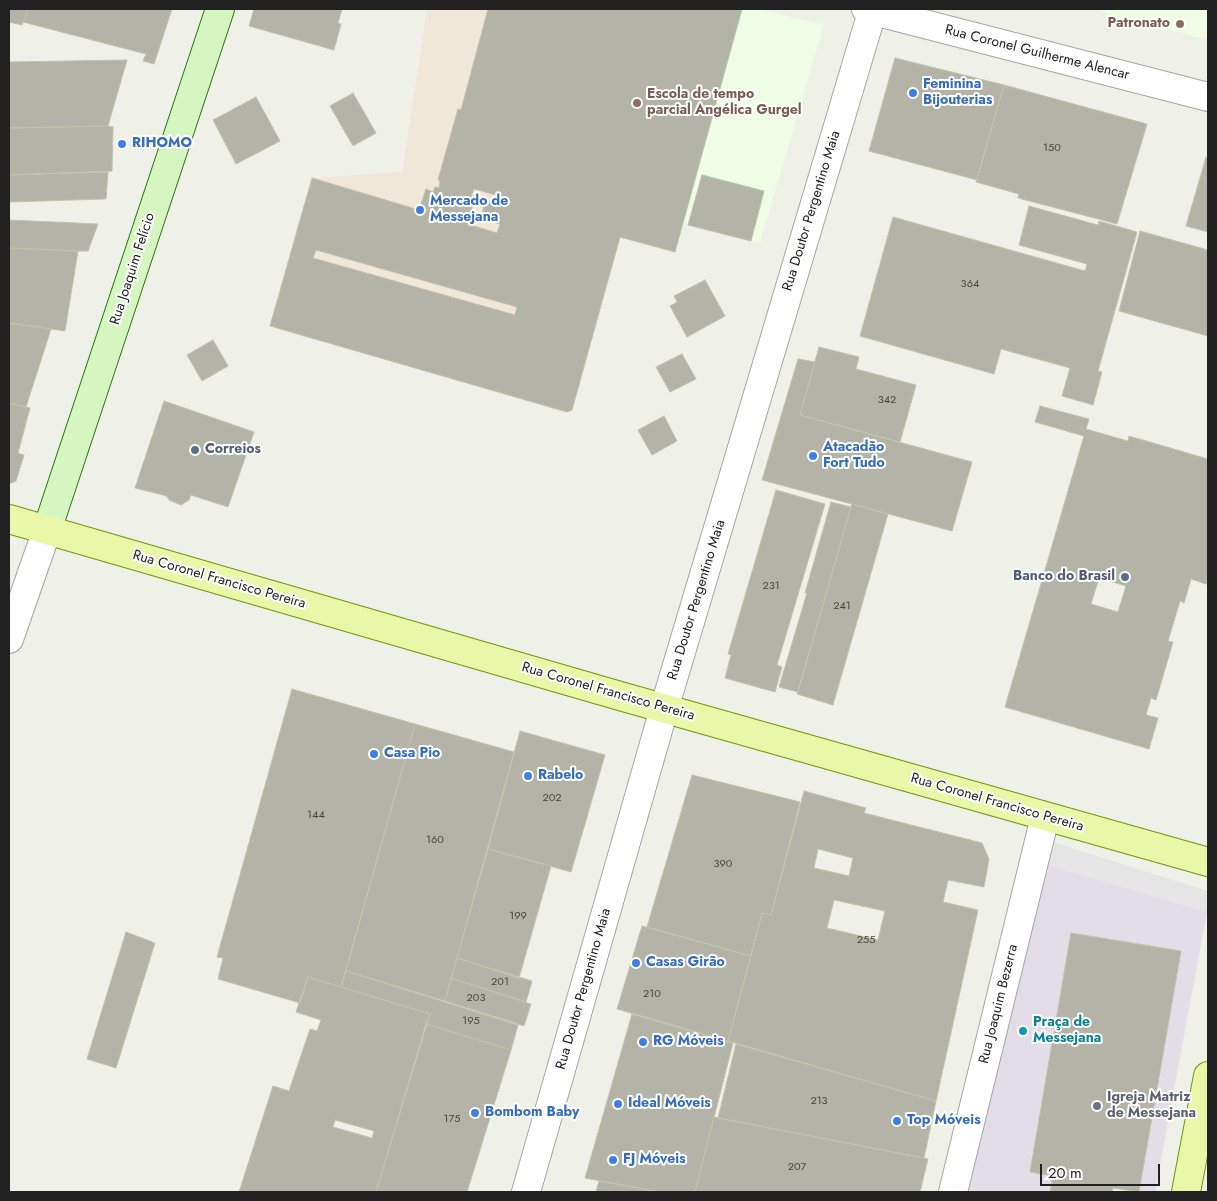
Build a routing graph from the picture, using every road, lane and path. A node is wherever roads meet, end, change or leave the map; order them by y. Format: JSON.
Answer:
{"nodes":[{"id":1,"x":220,"y":9,"type":"edge"},
{"id":2,"x":870,"y":10,"type":"edge"},
{"id":3,"x":1208,"y":96,"type":"edge"},
{"id":4,"x":9,"y":518,"type":"edge"},
{"id":5,"x":47,"y":530,"type":"junction"},
{"id":6,"x":9,"y":639,"type":"edge"},
{"id":7,"x":664,"y":708,"type":"junction"},
{"id":8,"x":1045,"y":816,"type":"junction"},
{"id":9,"x":1208,"y":862,"type":"edge"},
{"id":10,"x":1208,"y":1076,"type":"edge"},
{"id":11,"x":526,"y":1192,"type":"edge"},
{"id":12,"x":953,"y":1192,"type":"edge"},
{"id":13,"x":1186,"y":1192,"type":"edge"}],
"edges":[{"from":1,"to":5,"type":"main road","name":"Rua Joaquim Felício"},
{"from":2,"to":3,"type":"street","name":"Rua Coronel Guilherme Alencar"},
{"from":2,"to":7,"type":"street","name":"Rua Doutor Pergentino Maia"},
{"from":4,"to":5,"type":"main road","name":"Rua Coronel Francisco Pereira"},
{"from":5,"to":6,"type":"street"},
{"from":5,"to":7,"type":"main road","name":"Rua Coronel Francisco Pereira"},
{"from":7,"to":8,"type":"main road","name":"Rua Coronel Francisco Pereira"},
{"from":7,"to":11,"type":"street","name":"Rua Doutor Pergentino Maia"},
{"from":8,"to":9,"type":"main road","name":"Rua Coronel Francisco Pereira"},
{"from":8,"to":12,"type":"street","name":"Rua Joaquim Bezerra"},
{"from":10,"to":13,"type":"main road"}]}
